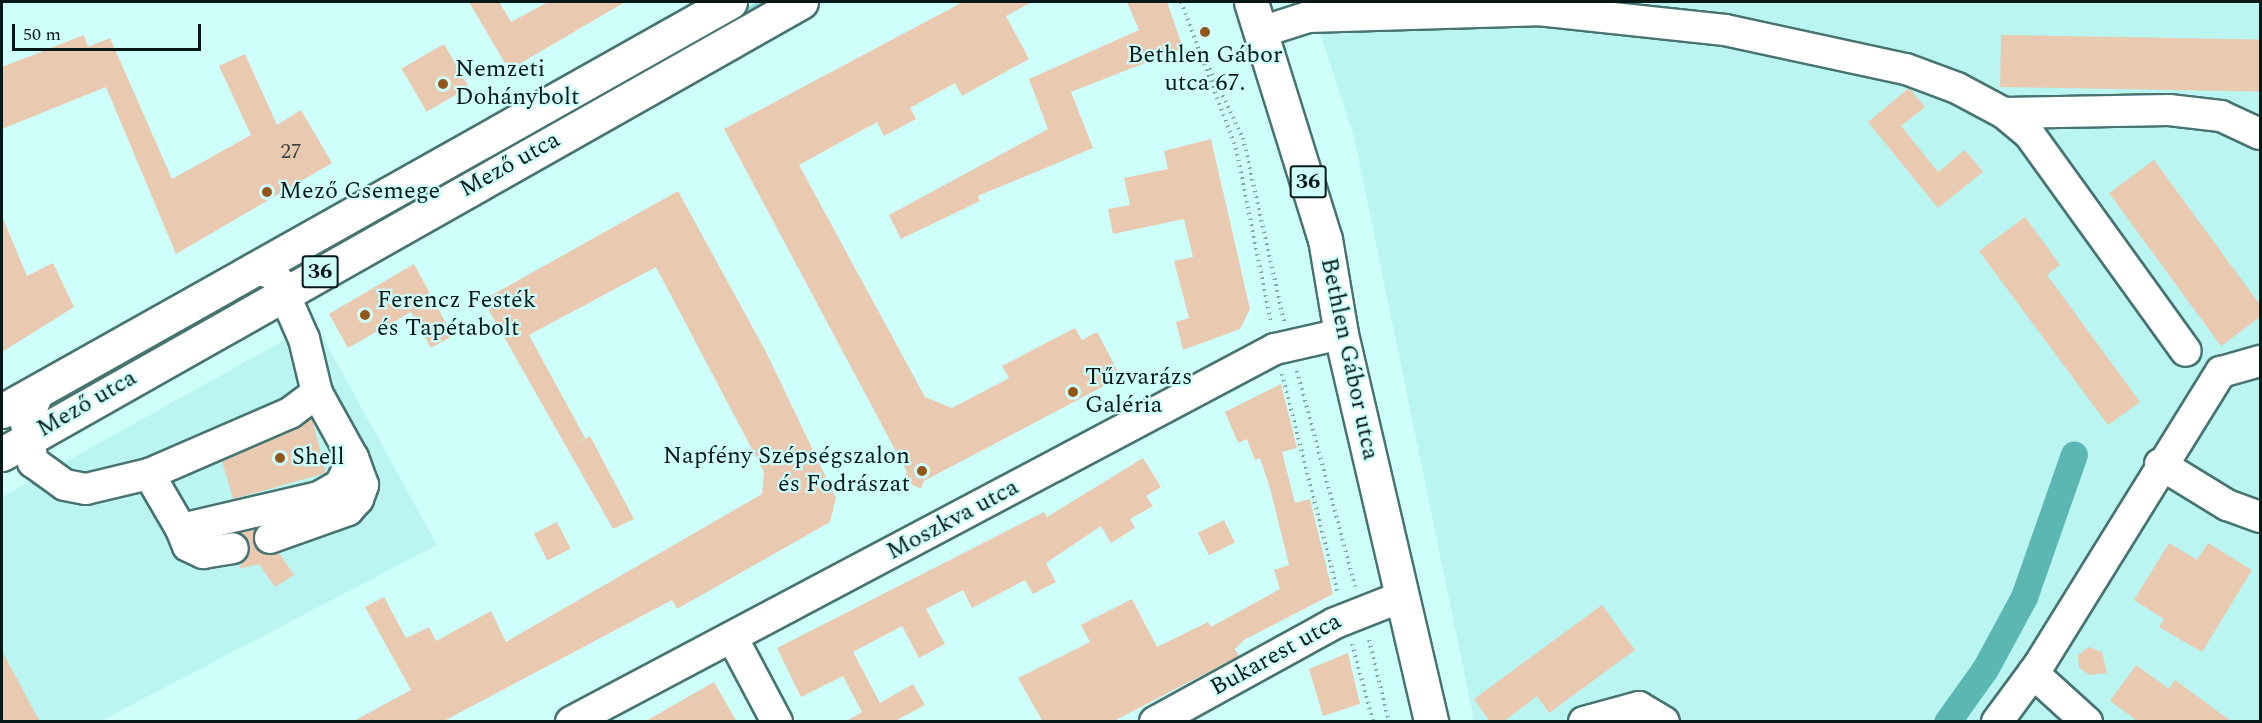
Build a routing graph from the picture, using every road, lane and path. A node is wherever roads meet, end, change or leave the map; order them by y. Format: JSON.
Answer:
{"nodes":[{"id":1,"x":730,"y":2,"type":"edge"},
{"id":2,"x":801,"y":2,"type":"edge"},
{"id":3,"x":1181,"y":2,"type":"edge"},
{"id":4,"x":1251,"y":2,"type":"edge"},
{"id":5,"x":1316,"y":9,"type":"edge"},
{"id":6,"x":1262,"y":32,"type":"junction"},
{"id":7,"x":1202,"y":54,"type":"junction"},
{"id":8,"x":2004,"y":113,"type":"junction"},
{"id":9,"x":2260,"y":134,"type":"edge"},
{"id":10,"x":253,"y":269,"type":"junction"},
{"id":11,"x":285,"y":291,"type":"junction"},
{"id":12,"x":1341,"y":334,"type":"junction"},
{"id":13,"x":1282,"y":347,"type":"junction"},
{"id":14,"x":2186,"y":351,"type":"dead end"},
{"id":15,"x":2260,"y":361,"type":"edge"},
{"id":16,"x":39,"y":391,"type":"junction"},
{"id":17,"x":317,"y":393,"type":"junction"},
{"id":18,"x":2,"y":411,"type":"edge"},
{"id":19,"x":29,"y":438,"type":"junction"},
{"id":20,"x":2,"y":454,"type":"edge"},
{"id":21,"x":353,"y":458,"type":"junction"},
{"id":22,"x":2160,"y":464,"type":"junction"},
{"id":23,"x":149,"y":474,"type":"junction"},
{"id":24,"x":2260,"y":518,"type":"edge"},
{"id":25,"x":181,"y":529,"type":"junction"},
{"id":26,"x":270,"y":538,"type":"dead end"},
{"id":27,"x":233,"y":548,"type":"dead end"},
{"id":28,"x":1401,"y":597,"type":"junction"},
{"id":29,"x":1353,"y":613,"type":"junction"},
{"id":30,"x":732,"y":638,"type":"junction"},
{"id":31,"x":2033,"y":673,"type":"junction"},
{"id":32,"x":571,"y":722,"type":"edge"},
{"id":33,"x":777,"y":722,"type":"edge"},
{"id":34,"x":1155,"y":722,"type":"edge"},
{"id":35,"x":1373,"y":722,"type":"edge"},
{"id":36,"x":1389,"y":722,"type":"edge"},
{"id":37,"x":1431,"y":722,"type":"edge"},
{"id":38,"x":1584,"y":722,"type":"edge"},
{"id":39,"x":1664,"y":722,"type":"edge"},
{"id":40,"x":1997,"y":722,"type":"edge"},
{"id":41,"x":2087,"y":722,"type":"edge"}],
"edges":[{"from":1,"to":10,"type":"main road","name":"Mező utca","number":"36"},
{"from":2,"to":11,"type":"main road","name":"Mező utca","number":"36"},
{"from":3,"to":7,"type":"path"},
{"from":4,"to":6,"type":"main road","name":"Bethlen Gábor utca","number":"36"},
{"from":5,"to":6,"type":"street"},
{"from":5,"to":8,"type":"street"},
{"from":6,"to":12,"type":"main road","name":"Bethlen Gábor utca","number":"36"},
{"from":7,"to":13,"type":"path"},
{"from":7,"to":13,"type":"path"},
{"from":8,"to":9,"type":"street"},
{"from":8,"to":14,"type":"street"},
{"from":10,"to":11,"type":"street"},
{"from":10,"to":16,"type":"main road","name":"Mező utca","number":"36"},
{"from":11,"to":17,"type":"street"},
{"from":11,"to":19,"type":"main road","name":"Mező utca","number":"36"},
{"from":12,"to":13,"type":"street","name":"Moszkva utca"},
{"from":12,"to":28,"type":"main road","name":"Bethlen Gábor utca","number":"36"},
{"from":13,"to":29,"type":"path"},
{"from":13,"to":29,"type":"path"},
{"from":13,"to":30,"type":"street","name":"Moszkva utca"},
{"from":15,"to":22,"type":"street"},
{"from":16,"to":18,"type":"main road","name":"Mező utca","number":"36"},
{"from":16,"to":19,"type":"street"},
{"from":17,"to":21,"type":"street"},
{"from":17,"to":23,"type":"street"},
{"from":19,"to":20,"type":"main road","name":"Mező utca","number":"36"},
{"from":19,"to":23,"type":"street"},
{"from":21,"to":25,"type":"street"},
{"from":21,"to":26,"type":"street"},
{"from":22,"to":24,"type":"street"},
{"from":22,"to":31,"type":"street"},
{"from":23,"to":25,"type":"street"},
{"from":25,"to":27,"type":"street"},
{"from":28,"to":29,"type":"street","name":"Bukarest utca"},
{"from":28,"to":37,"type":"main road","name":"Bethlen Gábor utca","number":"36"},
{"from":29,"to":34,"type":"street","name":"Bukarest utca"},
{"from":29,"to":35,"type":"path"},
{"from":29,"to":36,"type":"path"},
{"from":30,"to":32,"type":"street","name":"Moszkva utca"},
{"from":30,"to":33,"type":"street"},
{"from":31,"to":40,"type":"street"},
{"from":31,"to":41,"type":"street"},
{"from":38,"to":39,"type":"street"}]}
